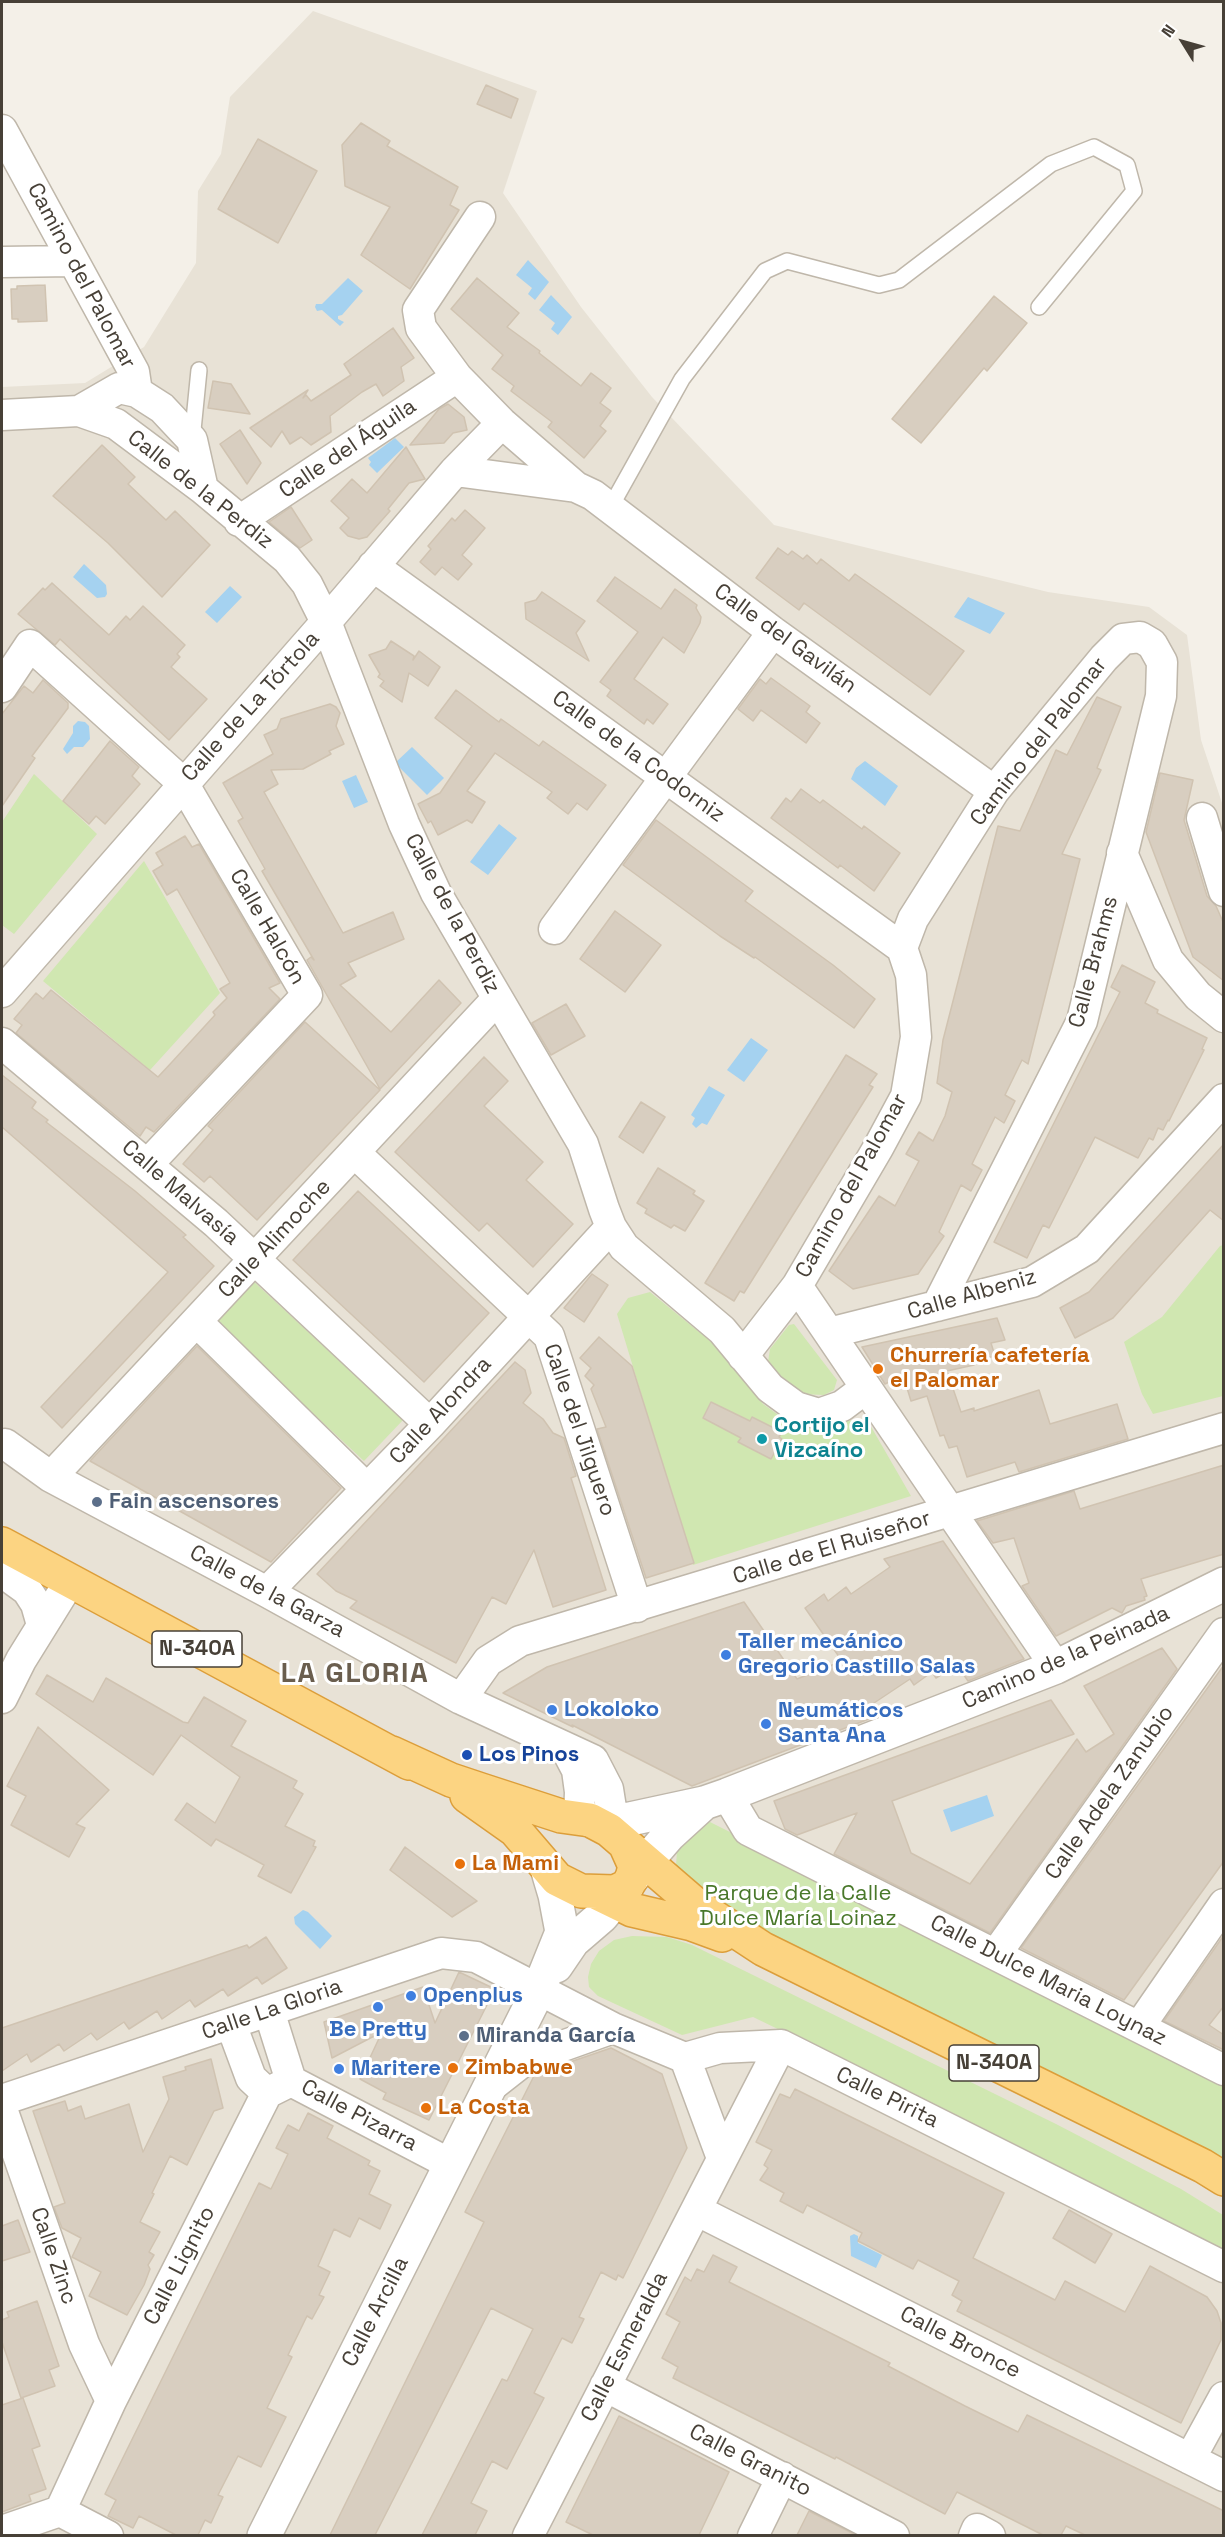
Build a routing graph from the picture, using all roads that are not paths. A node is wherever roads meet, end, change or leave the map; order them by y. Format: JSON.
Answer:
{"nodes":[{"id":1,"x":2,"y":130,"type":"edge"},
{"id":2,"x":480,"y":217,"type":"dead end"},
{"id":3,"x":73,"y":261,"type":"junction"},
{"id":4,"x":2,"y":262,"type":"edge"},
{"id":5,"x":1039,"y":307,"type":"dead end"},
{"id":6,"x":199,"y":370,"type":"dead end"},
{"id":7,"x":457,"y":376,"type":"junction"},
{"id":8,"x":137,"y":392,"type":"junction"},
{"id":9,"x":79,"y":411,"type":"junction"},
{"id":10,"x":2,"y":415,"type":"edge"},
{"id":11,"x":502,"y":423,"type":"junction"},
{"id":12,"x":192,"y":440,"type":"junction"},
{"id":13,"x":455,"y":471,"type":"junction"},
{"id":14,"x":576,"y":488,"type":"junction"},
{"id":15,"x":203,"y":489,"type":"junction"},
{"id":16,"x":610,"y":508,"type":"junction"},
{"id":17,"x":239,"y":521,"type":"junction"},
{"id":18,"x":373,"y":566,"type":"junction"},
{"id":19,"x":327,"y":622,"type":"junction"},
{"id":20,"x":773,"y":632,"type":"junction"},
{"id":21,"x":1140,"y":636,"type":"joint"},
{"id":22,"x":2,"y":687,"type":"edge"},
{"id":23,"x":666,"y":777,"type":"junction"},
{"id":24,"x":183,"y":783,"type":"junction"},
{"id":25,"x":994,"y":791,"type":"junction"},
{"id":26,"x":1203,"y":818,"type":"dead end"},
{"id":27,"x":1122,"y":853,"type":"junction"},
{"id":28,"x":1224,"y":891,"type":"edge"},
{"id":29,"x":554,"y":929,"type":"dead end"},
{"id":30,"x":902,"y":948,"type":"junction"},
{"id":31,"x":2,"y":992,"type":"edge"},
{"id":32,"x":497,"y":999,"type":"junction"},
{"id":33,"x":1224,"y":1017,"type":"edge"},
{"id":34,"x":2,"y":1043,"type":"edge"},
{"id":35,"x":1224,"y":1099,"type":"edge"},
{"id":36,"x":355,"y":1153,"type":"junction"},
{"id":37,"x":147,"y":1164,"type":"junction"},
{"id":38,"x":611,"y":1227,"type":"junction"},
{"id":39,"x":256,"y":1259,"type":"junction"},
{"id":40,"x":797,"y":1286,"type":"junction"},
{"id":41,"x":937,"y":1306,"type":"junction"},
{"id":42,"x":528,"y":1317,"type":"junction"},
{"id":43,"x":197,"y":1322,"type":"junction"},
{"id":44,"x":829,"y":1333,"type":"junction"},
{"id":45,"x":743,"y":1356,"type":"junction"},
{"id":46,"x":866,"y":1388,"type":"junction"},
{"id":47,"x":430,"y":1424,"type":"junction"},
{"id":48,"x":1224,"y":1428,"type":"edge"},
{"id":49,"x":5,"y":1444,"type":"dead end"},
{"id":50,"x":51,"y":1477,"type":"junction"},
{"id":51,"x":367,"y":1489,"type":"junction"},
{"id":52,"x":951,"y":1512,"type":"junction"},
{"id":53,"x":2,"y":1544,"type":"edge"},
{"id":54,"x":2,"y":1572,"type":"edge"},
{"id":55,"x":70,"y":1581,"type":"junction"},
{"id":56,"x":1212,"y":1590,"type":"edge"},
{"id":57,"x":267,"y":1592,"type":"junction"},
{"id":58,"x":637,"y":1607,"type":"junction"},
{"id":59,"x":1224,"y":1622,"type":"edge"},
{"id":60,"x":42,"y":1625,"type":"junction"},
{"id":61,"x":1224,"y":1633,"type":"edge"},
{"id":62,"x":11,"y":1655,"type":"edge"},
{"id":63,"x":1056,"y":1667,"type":"junction"},
{"id":64,"x":2,"y":1698,"type":"edge"},
{"id":65,"x":461,"y":1699,"type":"junction"},
{"id":66,"x":392,"y":1754,"type":"junction"},
{"id":67,"x":715,"y":1799,"type":"junction"},
{"id":68,"x":608,"y":1852,"type":"junction"},
{"id":69,"x":543,"y":1863,"type":"junction"},
{"id":70,"x":1224,"y":1904,"type":"edge"},
{"id":71,"x":763,"y":1949,"type":"junction"},
{"id":72,"x":996,"y":1954,"type":"junction"},
{"id":73,"x":539,"y":1989,"type":"junction"},
{"id":74,"x":269,"y":2011,"type":"junction"},
{"id":75,"x":231,"y":2024,"type":"junction"},
{"id":76,"x":1139,"y":2026,"type":"junction"},
{"id":77,"x":613,"y":2028,"type":"junction"},
{"id":78,"x":789,"y":2049,"type":"junction"},
{"id":79,"x":685,"y":2058,"type":"junction"},
{"id":80,"x":1224,"y":2070,"type":"edge"},
{"id":81,"x":279,"y":2087,"type":"junction"},
{"id":82,"x":489,"y":2088,"type":"junction"},
{"id":83,"x":2,"y":2100,"type":"edge"},
{"id":84,"x":2,"y":2109,"type":"edge"},
{"id":85,"x":722,"y":2158,"type":"junction"},
{"id":86,"x":450,"y":2164,"type":"junction"},
{"id":87,"x":1224,"y":2179,"type":"edge"},
{"id":88,"x":696,"y":2210,"type":"junction"},
{"id":89,"x":1224,"y":2267,"type":"edge"},
{"id":90,"x":605,"y":2386,"type":"junction"},
{"id":91,"x":1224,"y":2397,"type":"edge"},
{"id":92,"x":111,"y":2401,"type":"junction"},
{"id":93,"x":1190,"y":2459,"type":"junction"},
{"id":94,"x":1224,"y":2476,"type":"edge"},
{"id":95,"x":782,"y":2477,"type":"junction"},
{"id":96,"x":60,"y":2511,"type":"junction"},
{"id":97,"x":2,"y":2531,"type":"edge"},
{"id":98,"x":108,"y":2535,"type":"edge"},
{"id":99,"x":264,"y":2535,"type":"edge"},
{"id":100,"x":528,"y":2535,"type":"edge"},
{"id":101,"x":753,"y":2535,"type":"edge"},
{"id":102,"x":894,"y":2535,"type":"edge"}],
"edges":[{"from":1,"to":3,"type":"street","name":"Camino del Palomar"},
{"from":2,"to":7,"type":"street","name":"Calle del Gavilán"},
{"from":3,"to":4,"type":"street"},
{"from":3,"to":8,"type":"street","name":"Camino del Palomar"},
{"from":5,"to":16,"type":"lane"},
{"from":6,"to":12,"type":"lane"},
{"from":7,"to":11,"type":"street","name":"Calle del Gavilán"},
{"from":7,"to":17,"type":"street","name":"Calle del Águila"},
{"from":8,"to":9,"type":"street","name":"Camino del Palomar"},
{"from":8,"to":12,"type":"street","name":"Camino del Palomar"},
{"from":9,"to":10,"type":"street","name":"Calle de la Perdiz"},
{"from":9,"to":15,"type":"street","name":"Calle de la Perdiz"},
{"from":11,"to":13,"type":"street","name":"Calle de La Tórtola"},
{"from":11,"to":14,"type":"street","name":"Calle del Gavilán"},
{"from":12,"to":15,"type":"street"},
{"from":13,"to":14,"type":"street","name":"Calle del Gavilán"},
{"from":13,"to":18,"type":"street","name":"Calle de La Tórtola"},
{"from":14,"to":16,"type":"street","name":"Calle del Gavilán"},
{"from":15,"to":17,"type":"street","name":"Calle de la Perdiz"},
{"from":16,"to":20,"type":"street","name":"Calle del Gavilán"},
{"from":17,"to":19,"type":"street","name":"Calle de la Perdiz"},
{"from":18,"to":19,"type":"street","name":"Calle de La Tórtola"},
{"from":18,"to":23,"type":"street","name":"Calle de la Codorniz"},
{"from":19,"to":24,"type":"street","name":"Calle de La Tórtola"},
{"from":19,"to":32,"type":"street","name":"Calle de la Perdiz"},
{"from":20,"to":23,"type":"street"},
{"from":20,"to":25,"type":"street","name":"Calle del Gavilán"},
{"from":21,"to":25,"type":"street","name":"Camino del Palomar"},
{"from":21,"to":27,"type":"street","name":"Calle Brahms"},
{"from":22,"to":24,"type":"street"},
{"from":23,"to":29,"type":"street"},
{"from":23,"to":30,"type":"street","name":"Calle de la Codorniz"},
{"from":24,"to":31,"type":"street","name":"Calle de La Tórtola"},
{"from":24,"to":37,"type":"street","name":"Calle Halcón"},
{"from":25,"to":30,"type":"street","name":"Camino del Palomar"},
{"from":26,"to":28,"type":"street"},
{"from":27,"to":33,"type":"street"},
{"from":27,"to":41,"type":"street","name":"Calle Brahms"},
{"from":30,"to":40,"type":"street","name":"Camino del Palomar"},
{"from":32,"to":36,"type":"street","name":"Calle Alimoche"},
{"from":32,"to":38,"type":"street","name":"Calle de la Perdiz"},
{"from":34,"to":37,"type":"street","name":"Calle Malvasía"},
{"from":35,"to":41,"type":"street","name":"Calle Albeniz"},
{"from":36,"to":39,"type":"street","name":"Calle Alimoche"},
{"from":36,"to":42,"type":"street","name":"Calle del Jilguero"},
{"from":37,"to":39,"type":"street","name":"Calle Malvasía"},
{"from":38,"to":42,"type":"street","name":"Calle Alondra"},
{"from":38,"to":45,"type":"street","name":"Calle de la Perdiz"},
{"from":39,"to":43,"type":"street","name":"Calle Alimoche"},
{"from":39,"to":47,"type":"street","name":"Calle Malvasía"},
{"from":40,"to":44,"type":"street","name":"Camino del Palomar"},
{"from":40,"to":45,"type":"street","name":"Camino del Palomar"},
{"from":41,"to":44,"type":"street","name":"Calle Albeniz"},
{"from":42,"to":47,"type":"street","name":"Calle Alondra"},
{"from":42,"to":58,"type":"street","name":"Calle del Jilguero"},
{"from":43,"to":50,"type":"street","name":"Calle Alimoche"},
{"from":43,"to":51,"type":"street"},
{"from":44,"to":46,"type":"street","name":"Camino del Palomar"},
{"from":45,"to":46,"type":"street","name":"Calle de la Perdiz"},
{"from":46,"to":52,"type":"street","name":"Camino del Palomar"},
{"from":47,"to":51,"type":"street","name":"Calle Alondra"},
{"from":48,"to":52,"type":"street","name":"Calle de El Ruiseñor"},
{"from":49,"to":50,"type":"street","name":"Calle de la Garza"},
{"from":50,"to":57,"type":"street","name":"Calle de la Garza"},
{"from":51,"to":57,"type":"street","name":"Calle Alondra"},
{"from":52,"to":58,"type":"street","name":"Calle de El Ruiseñor"},
{"from":52,"to":63,"type":"street","name":"Camino del Palomar"},
{"from":53,"to":55,"type":"highway","number":"N-340A"},
{"from":54,"to":60,"type":"street"},
{"from":55,"to":60,"type":"street"},
{"from":55,"to":66,"type":"highway","number":"N-340A"},
{"from":56,"to":59,"type":"street"},
{"from":56,"to":63,"type":"street","name":"Camino de la Peinada"},
{"from":57,"to":65,"type":"street","name":"Calle de la Garza"},
{"from":58,"to":65,"type":"street","name":"Calle de El Ruiseñor"},
{"from":60,"to":62,"type":"street"},
{"from":61,"to":72,"type":"street","name":"Calle Adela Zanubio"},
{"from":62,"to":64,"type":"street"},
{"from":63,"to":67,"type":"street","name":"Camino de la Peinada"},
{"from":65,"to":68,"type":"street","name":"Calle de la Garza"},
{"from":66,"to":68,"type":"highway","number":"N-340A"},
{"from":66,"to":69,"type":"highway","number":"N-340A"},
{"from":67,"to":68,"type":"street","name":"Camino de la Peinada"},
{"from":67,"to":68,"type":"street","name":"Camino de la Peinada"},
{"from":67,"to":72,"type":"street","name":"Calle Dulce Maria Loynaz"},
{"from":68,"to":69,"type":"highway","number":"N-340A"},
{"from":68,"to":69,"type":"highway"},
{"from":68,"to":71,"type":"highway","number":"N-340A"},
{"from":68,"to":71,"type":"highway","number":"N-340A"},
{"from":68,"to":73,"type":"street","name":"Calle Arcilla"},
{"from":69,"to":73,"type":"street","name":"Calle Arcilla"},
{"from":70,"to":76,"type":"street"},
{"from":71,"to":87,"type":"highway","number":"N-340A"},
{"from":72,"to":76,"type":"street","name":"Calle Dulce Maria Loynaz"},
{"from":73,"to":74,"type":"street","name":"Calle La Gloria"},
{"from":73,"to":77,"type":"street"},
{"from":73,"to":82,"type":"street","name":"Calle Arcilla"},
{"from":74,"to":75,"type":"street","name":"Calle La Gloria"},
{"from":74,"to":81,"type":"street"},
{"from":75,"to":81,"type":"street"},
{"from":75,"to":83,"type":"street","name":"Calle La Gloria"},
{"from":76,"to":80,"type":"street","name":"Calle Dulce Maria Loynaz"},
{"from":77,"to":79,"type":"street"},
{"from":77,"to":82,"type":"street","name":"Calle Arcilla"},
{"from":78,"to":79,"type":"street","name":"Calle Pirita"},
{"from":78,"to":85,"type":"street","name":"Calle Esmeralda"},
{"from":78,"to":89,"type":"street","name":"Calle Pirita"},
{"from":79,"to":85,"type":"street"},
{"from":81,"to":86,"type":"street","name":"Calle Pizarra"},
{"from":81,"to":92,"type":"street","name":"Calle Lignito"},
{"from":82,"to":86,"type":"street","name":"Calle Arcilla"},
{"from":84,"to":92,"type":"street","name":"Calle Zinc"},
{"from":85,"to":88,"type":"street","name":"Calle Esmeralda"},
{"from":86,"to":99,"type":"street","name":"Calle Arcilla"},
{"from":88,"to":90,"type":"street","name":"Calle Esmeralda"},
{"from":88,"to":93,"type":"street","name":"Calle Bronce"},
{"from":90,"to":95,"type":"street","name":"Calle Granito"},
{"from":90,"to":100,"type":"street","name":"Calle Esmeralda"},
{"from":91,"to":93,"type":"street"},
{"from":92,"to":96,"type":"street","name":"Calle Lignito"},
{"from":93,"to":94,"type":"street","name":"Calle Bronce"},
{"from":95,"to":101,"type":"street"},
{"from":95,"to":102,"type":"street","name":"Calle Granito"},
{"from":96,"to":97,"type":"street"},
{"from":96,"to":98,"type":"street"}]}
